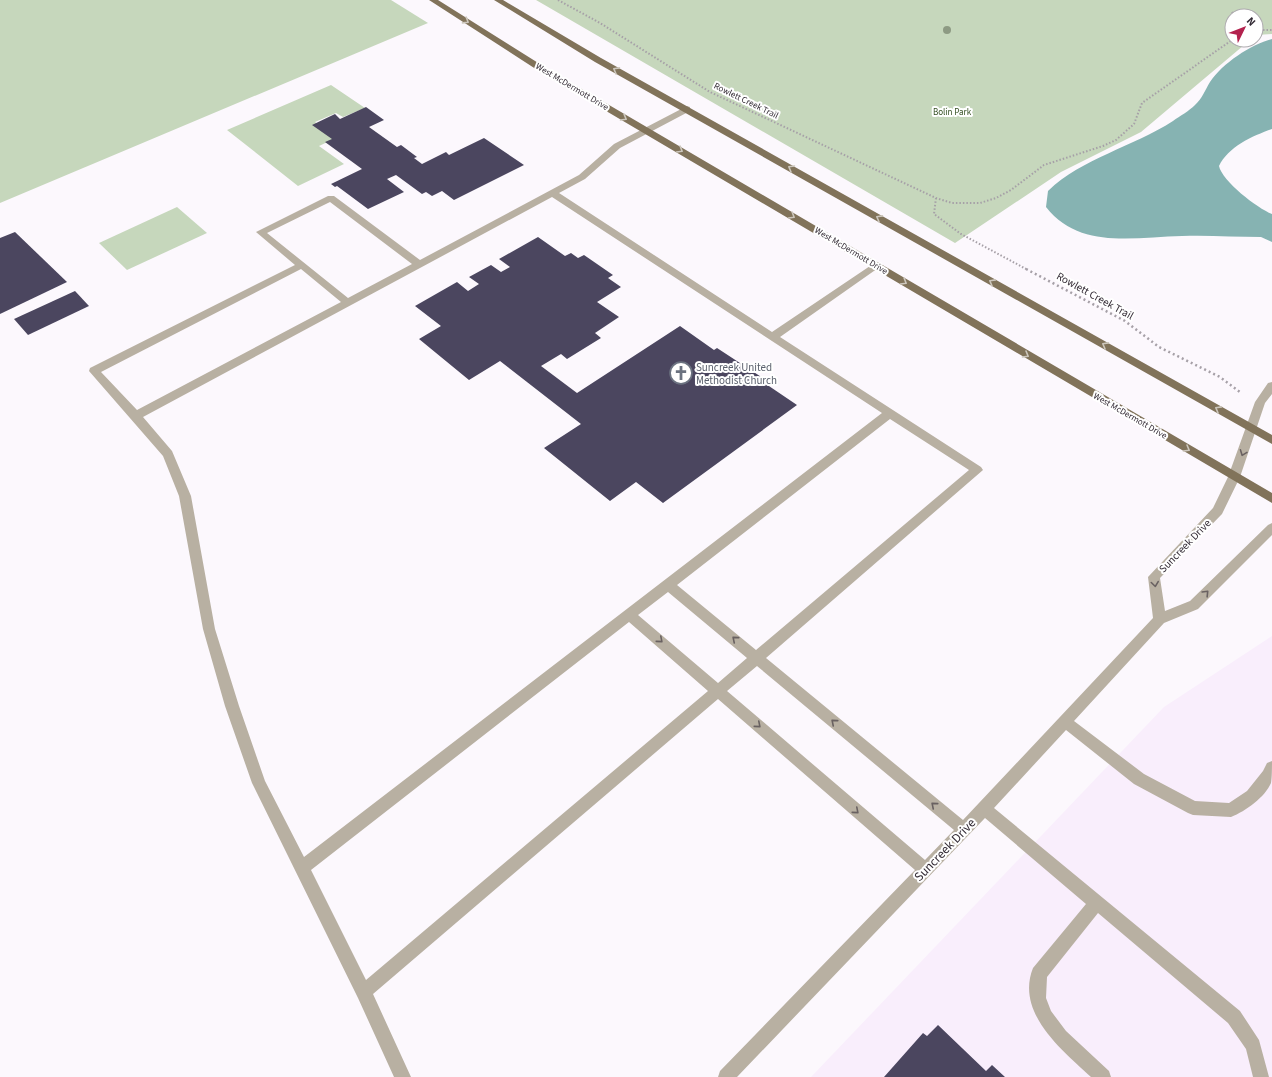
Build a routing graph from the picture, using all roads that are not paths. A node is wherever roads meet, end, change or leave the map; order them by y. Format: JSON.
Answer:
{"nodes":[{"id":1,"x":433,"y":0,"type":"edge"},
{"id":2,"x":498,"y":0,"type":"edge"},
{"id":3,"x":687,"y":109,"type":"junction"},
{"id":4,"x":646,"y":130,"type":"junction"},
{"id":5,"x":552,"y":193,"type":"junction"},
{"id":6,"x":419,"y":264,"type":"junction"},
{"id":7,"x":302,"y":265,"type":"junction"},
{"id":8,"x":876,"y":266,"type":"junction"},
{"id":9,"x":348,"y":302,"type":"junction"},
{"id":10,"x":772,"y":336,"type":"junction"},
{"id":11,"x":1272,"y":386,"type":"edge"},
{"id":12,"x":890,"y":414,"type":"junction"},
{"id":13,"x":136,"y":416,"type":"junction"},
{"id":14,"x":1252,"y":428,"type":"junction"},
{"id":15,"x":1272,"y":440,"type":"edge"},
{"id":16,"x":1234,"y":476,"type":"junction"},
{"id":17,"x":1272,"y":499,"type":"edge"},
{"id":18,"x":1272,"y":528,"type":"edge"},
{"id":19,"x":669,"y":585,"type":"junction"},
{"id":20,"x":630,"y":615,"type":"junction"},
{"id":21,"x":1160,"y":619,"type":"junction"},
{"id":22,"x":757,"y":657,"type":"junction"},
{"id":23,"x":718,"y":690,"type":"junction"},
{"id":24,"x":1066,"y":722,"type":"junction"},
{"id":25,"x":1272,"y":767,"type":"edge"},
{"id":26,"x":984,"y":809,"type":"junction"},
{"id":27,"x":964,"y":830,"type":"junction"},
{"id":28,"x":303,"y":867,"type":"junction"},
{"id":29,"x":926,"y":870,"type":"junction"},
{"id":30,"x":1097,"y":902,"type":"junction"},
{"id":31,"x":364,"y":992,"type":"junction"},
{"id":32,"x":403,"y":1077,"type":"edge"},
{"id":33,"x":726,"y":1077,"type":"edge"},
{"id":34,"x":1103,"y":1077,"type":"edge"},
{"id":35,"x":1261,"y":1077,"type":"edge"}],
"edges":[{"from":1,"to":4,"type":"main road","name":"West McDermott Drive","one_way":true},
{"from":3,"to":2,"type":"main road","one_way":true},
{"from":3,"to":4,"type":"street"},
{"from":14,"to":3,"type":"main road","one_way":true},
{"from":4,"to":5,"type":"street"},
{"from":4,"to":8,"type":"main road","name":"West McDermott Drive","one_way":true},
{"from":5,"to":6,"type":"street"},
{"from":5,"to":10,"type":"street"},
{"from":6,"to":7,"type":"street"},
{"from":6,"to":9,"type":"street"},
{"from":7,"to":9,"type":"street"},
{"from":7,"to":13,"type":"street"},
{"from":8,"to":10,"type":"street"},
{"from":8,"to":16,"type":"main road","name":"West McDermott Drive","one_way":true},
{"from":9,"to":13,"type":"street"},
{"from":10,"to":12,"type":"street"},
{"from":11,"to":14,"type":"street"},
{"from":12,"to":19,"type":"street"},
{"from":12,"to":22,"type":"street"},
{"from":13,"to":28,"type":"street"},
{"from":14,"to":15,"type":"main road"},
{"from":14,"to":16,"type":"street","one_way":true},
{"from":16,"to":17,"type":"main road","name":"West McDermott Drive"},
{"from":16,"to":21,"type":"street","name":"Suncreek Drive","one_way":true},
{"from":21,"to":18,"type":"street","name":"Suncreek Drive","one_way":true},
{"from":19,"to":20,"type":"street"},
{"from":22,"to":19,"type":"street","one_way":true},
{"from":20,"to":23,"type":"street","one_way":true},
{"from":20,"to":28,"type":"street"},
{"from":21,"to":24,"type":"street","name":"Suncreek Drive"},
{"from":22,"to":23,"type":"street"},
{"from":27,"to":22,"type":"street","one_way":true},
{"from":23,"to":29,"type":"street","one_way":true},
{"from":23,"to":31,"type":"street"},
{"from":24,"to":25,"type":"street"},
{"from":24,"to":26,"type":"street","name":"Suncreek Drive"},
{"from":26,"to":27,"type":"street","name":"Suncreek Drive"},
{"from":26,"to":30,"type":"street"},
{"from":27,"to":29,"type":"street","name":"Suncreek Drive"},
{"from":28,"to":31,"type":"street"},
{"from":29,"to":33,"type":"street","name":"Suncreek Drive"},
{"from":30,"to":34,"type":"street"},
{"from":30,"to":35,"type":"street"},
{"from":31,"to":32,"type":"street"}]}
